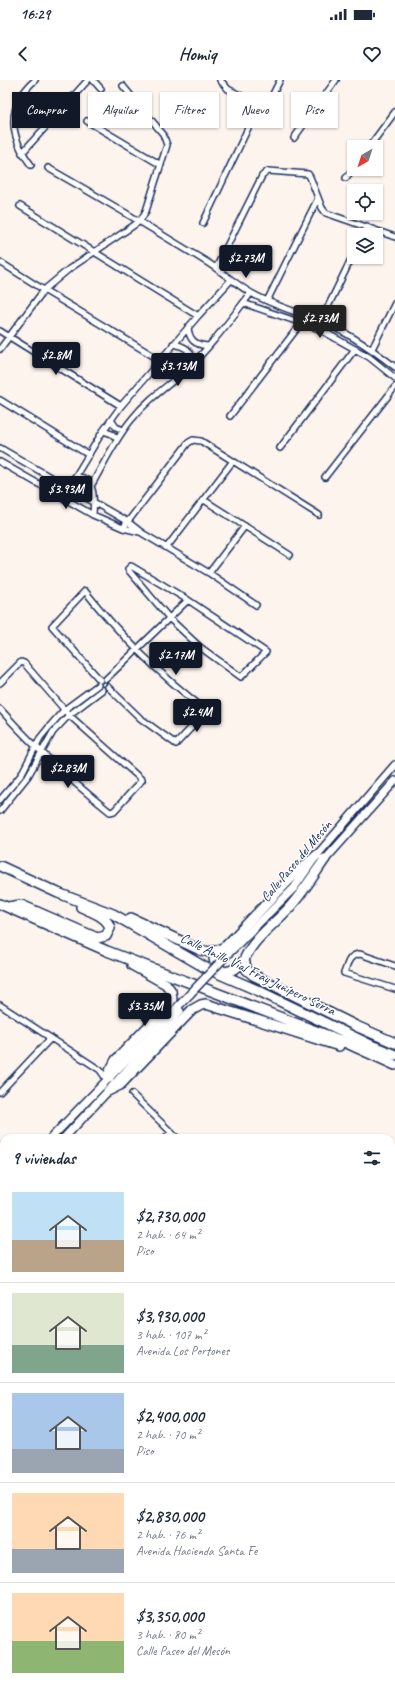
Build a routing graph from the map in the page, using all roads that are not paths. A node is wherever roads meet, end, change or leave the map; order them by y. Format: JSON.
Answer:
{"nodes":[{"id":1,"x":35,"y":80,"type":"edge"},
{"id":2,"x":88,"y":80,"type":"edge"},
{"id":3,"x":93,"y":80,"type":"edge"},
{"id":4,"x":220,"y":80,"type":"edge"},
{"id":5,"x":280,"y":80,"type":"edge"},
{"id":6,"x":336,"y":80,"type":"edge"},
{"id":7,"x":123,"y":86,"type":"dead end"},
{"id":8,"x":101,"y":89,"type":"dead end"},
{"id":9,"x":234,"y":92,"type":"edge"},
{"id":10,"x":274,"y":92,"type":"edge"},
{"id":11,"x":395,"y":112,"type":"edge"},
{"id":12,"x":100,"y":128,"type":"edge"},
{"id":13,"x":248,"y":128,"type":"edge"},
{"id":14,"x":294,"y":138,"type":"dead end"},
{"id":15,"x":374,"y":140,"type":"edge"},
{"id":16,"x":22,"y":153,"type":"junction"},
{"id":17,"x":31,"y":165,"type":"dead end"},
{"id":18,"x":161,"y":165,"type":"junction"},
{"id":19,"x":48,"y":168,"type":"dead end"},
{"id":20,"x":318,"y":198,"type":"junction"},
{"id":21,"x":20,"y":206,"type":"dead end"},
{"id":22,"x":140,"y":221,"type":"junction"},
{"id":23,"x":203,"y":223,"type":"dead end"},
{"id":24,"x":366,"y":226,"type":"joint"},
{"id":25,"x":395,"y":237,"type":"edge"},
{"id":26,"x":95,"y":252,"type":"junction"},
{"id":27,"x":0,"y":262,"type":"edge"},
{"id":28,"x":349,"y":264,"type":"edge"},
{"id":29,"x":216,"y":268,"type":"junction"},
{"id":30,"x":231,"y":280,"type":"junction"},
{"id":31,"x":44,"y":290,"type":"junction"},
{"id":32,"x":251,"y":293,"type":"junction"},
{"id":33,"x":267,"y":301,"type":"junction"},
{"id":34,"x":243,"y":303,"type":"junction"},
{"id":35,"x":395,"y":303,"type":"edge"},
{"id":36,"x":198,"y":316,"type":"junction"},
{"id":37,"x":321,"y":321,"type":"junction"},
{"id":38,"x":302,"y":322,"type":"junction"},
{"id":39,"x":188,"y":327,"type":"junction"},
{"id":40,"x":340,"y":330,"type":"junction"},
{"id":41,"x":0,"y":332,"type":"edge"},
{"id":42,"x":9,"y":337,"type":"junction"},
{"id":43,"x":336,"y":338,"type":"junction"},
{"id":44,"x":174,"y":344,"type":"junction"},
{"id":45,"x":208,"y":346,"type":"junction"},
{"id":46,"x":0,"y":349,"type":"edge"},
{"id":47,"x":355,"y":349,"type":"junction"},
{"id":48,"x":372,"y":350,"type":"junction"},
{"id":49,"x":160,"y":360,"type":"junction"},
{"id":50,"x":193,"y":362,"type":"junction"},
{"id":51,"x":395,"y":367,"type":"edge"},
{"id":52,"x":395,"y":378,"type":"edge"},
{"id":53,"x":395,"y":387,"type":"edge"},
{"id":54,"x":0,"y":400,"type":"edge"},
{"id":55,"x":121,"y":406,"type":"junction"},
{"id":56,"x":230,"y":416,"type":"dead end"},
{"id":57,"x":111,"y":420,"type":"junction"},
{"id":58,"x":123,"y":430,"type":"junction"},
{"id":59,"x":103,"y":431,"type":"junction"},
{"id":60,"x":117,"y":439,"type":"junction"},
{"id":61,"x":0,"y":448,"type":"edge"},
{"id":62,"x":280,"y":448,"type":"dead end"},
{"id":63,"x":89,"y":454,"type":"junction"},
{"id":64,"x":233,"y":461,"type":"junction"},
{"id":65,"x":0,"y":462,"type":"edge"},
{"id":66,"x":76,"y":477,"type":"junction"},
{"id":67,"x":325,"y":477,"type":"dead end"},
{"id":68,"x":91,"y":486,"type":"junction"},
{"id":69,"x":65,"y":487,"type":"junction"},
{"id":70,"x":59,"y":496,"type":"junction"},
{"id":71,"x":204,"y":500,"type":"junction"},
{"id":72,"x":93,"y":502,"type":"junction"},
{"id":73,"x":93,"y":515,"type":"junction"},
{"id":74,"x":319,"y":515,"type":"dead end"},
{"id":75,"x":128,"y":522,"type":"junction"},
{"id":76,"x":245,"y":526,"type":"junction"},
{"id":77,"x":123,"y":528,"type":"junction"},
{"id":78,"x":142,"y":532,"type":"junction"},
{"id":79,"x":167,"y":547,"type":"junction"},
{"id":80,"x":290,"y":555,"type":"dead end"},
{"id":81,"x":209,"y":573,"type":"junction"},
{"id":82,"x":188,"y":600,"type":"junction"},
{"id":83,"x":256,"y":605,"type":"dead end"},
{"id":84,"x":170,"y":619,"type":"junction"},
{"id":85,"x":136,"y":651,"type":"junction"},
{"id":86,"x":106,"y":680,"type":"junction"},
{"id":87,"x":99,"y":682,"type":"junction"},
{"id":88,"x":0,"y":683,"type":"edge"},
{"id":89,"x":108,"y":687,"type":"junction"},
{"id":90,"x":102,"y":690,"type":"junction"},
{"id":91,"x":0,"y":710,"type":"edge"},
{"id":92,"x":64,"y":710,"type":"junction"},
{"id":93,"x":69,"y":715,"type":"junction"},
{"id":94,"x":35,"y":747,"type":"junction"},
{"id":95,"x":41,"y":753,"type":"junction"},
{"id":96,"x":395,"y":765,"type":"edge"},
{"id":97,"x":395,"y":781,"type":"edge"},
{"id":98,"x":1,"y":799,"type":"edge"},
{"id":99,"x":7,"y":801,"type":"junction"},
{"id":100,"x":0,"y":811,"type":"edge"},
{"id":101,"x":321,"y":857,"type":"junction"},
{"id":102,"x":0,"y":866,"type":"edge"},
{"id":103,"x":58,"y":893,"type":"junction"},
{"id":104,"x":4,"y":906,"type":"edge"},
{"id":105,"x":113,"y":914,"type":"junction"},
{"id":106,"x":219,"y":950,"type":"junction"},
{"id":107,"x":107,"y":951,"type":"junction"},
{"id":108,"x":244,"y":960,"type":"junction"},
{"id":109,"x":395,"y":966,"type":"edge"},
{"id":110,"x":395,"y":989,"type":"edge"},
{"id":111,"x":259,"y":991,"type":"junction"},
{"id":112,"x":0,"y":1005,"type":"edge"},
{"id":113,"x":327,"y":1011,"type":"junction"},
{"id":114,"x":51,"y":1038,"type":"junction"},
{"id":115,"x":395,"y":1043,"type":"edge"},
{"id":116,"x":395,"y":1055,"type":"edge"},
{"id":117,"x":375,"y":1056,"type":"junction"},
{"id":118,"x":395,"y":1065,"type":"edge"},
{"id":119,"x":112,"y":1078,"type":"junction"},
{"id":120,"x":108,"y":1091,"type":"junction"},
{"id":121,"x":0,"y":1092,"type":"edge"},
{"id":122,"x":132,"y":1094,"type":"dead end"},
{"id":123,"x":171,"y":1132,"type":"edge"},
{"id":124,"x":55,"y":1134,"type":"edge"},
{"id":125,"x":68,"y":1134,"type":"edge"}],
"edges":[{"from":1,"to":16,"type":"street"},
{"from":2,"to":16,"type":"street"},
{"from":3,"to":8,"type":"street"},
{"from":4,"to":9,"type":"street"},
{"from":5,"to":10,"type":"street"},
{"from":6,"to":14,"type":"street"},
{"from":7,"to":18,"type":"street"},
{"from":11,"to":15,"type":"street"},
{"from":12,"to":18,"type":"street"},
{"from":13,"to":23,"type":"street"},
{"from":16,"to":17,"type":"street"},
{"from":18,"to":22,"type":"street"},
{"from":19,"to":22,"type":"street"},
{"from":20,"to":24,"type":"street"},
{"from":20,"to":29,"type":"street"},
{"from":20,"to":33,"type":"street"},
{"from":21,"to":26,"type":"street"},
{"from":22,"to":26,"type":"street"},
{"from":22,"to":29,"type":"street"},
{"from":24,"to":25,"type":"street"},
{"from":26,"to":31,"type":"street"},
{"from":26,"to":36,"type":"street"},
{"from":27,"to":31,"type":"street"},
{"from":28,"to":37,"type":"street"},
{"from":29,"to":30,"type":"street"},
{"from":30,"to":32,"type":"street"},
{"from":30,"to":36,"type":"street"},
{"from":31,"to":42,"type":"street"},
{"from":31,"to":49,"type":"street"},
{"from":32,"to":33,"type":"street"},
{"from":32,"to":34,"type":"street"},
{"from":33,"to":37,"type":"street"},
{"from":34,"to":38,"type":"street"},
{"from":34,"to":45,"type":"street"},
{"from":35,"to":48,"type":"street"},
{"from":36,"to":39,"type":"street"},
{"from":37,"to":40,"type":"street"},
{"from":38,"to":43,"type":"street"},
{"from":38,"to":56,"type":"street"},
{"from":39,"to":44,"type":"street"},
{"from":39,"to":45,"type":"street"},
{"from":40,"to":43,"type":"street"},
{"from":40,"to":48,"type":"street"},
{"from":41,"to":42,"type":"street"},
{"from":42,"to":46,"type":"street"},
{"from":42,"to":55,"type":"street"},
{"from":43,"to":47,"type":"street"},
{"from":44,"to":49,"type":"street"},
{"from":44,"to":50,"type":"street"},
{"from":45,"to":50,"type":"street"},
{"from":47,"to":52,"type":"street"},
{"from":47,"to":62,"type":"street"},
{"from":48,"to":51,"type":"street"},
{"from":49,"to":55,"type":"street"},
{"from":50,"to":58,"type":"street"},
{"from":53,"to":67,"type":"street"},
{"from":54,"to":63,"type":"street"},
{"from":55,"to":57,"type":"street"},
{"from":57,"to":58,"type":"street"},
{"from":57,"to":59,"type":"street"},
{"from":58,"to":60,"type":"street"},
{"from":59,"to":60,"type":"street"},
{"from":59,"to":63,"type":"street"},
{"from":60,"to":68,"type":"street"},
{"from":61,"to":69,"type":"street"},
{"from":63,"to":66,"type":"street"},
{"from":64,"to":71,"type":"street"},
{"from":64,"to":74,"type":"street"},
{"from":64,"to":75,"type":"street"},
{"from":65,"to":70,"type":"street"},
{"from":66,"to":68,"type":"street"},
{"from":66,"to":69,"type":"street"},
{"from":68,"to":72,"type":"street"},
{"from":69,"to":70,"type":"street"},
{"from":69,"to":72,"type":"street"},
{"from":70,"to":73,"type":"street"},
{"from":71,"to":76,"type":"street"},
{"from":71,"to":79,"type":"street"},
{"from":72,"to":73,"type":"street"},
{"from":72,"to":75,"type":"street"},
{"from":73,"to":77,"type":"street"},
{"from":75,"to":77,"type":"street"},
{"from":75,"to":78,"type":"street"},
{"from":76,"to":80,"type":"street"},
{"from":76,"to":81,"type":"street"},
{"from":77,"to":78,"type":"street"},
{"from":78,"to":79,"type":"street"},
{"from":79,"to":81,"type":"street"},
{"from":81,"to":83,"type":"street"},
{"from":82,"to":84,"type":"street"},
{"from":82,"to":84,"type":"street"},
{"from":82,"to":84,"type":"street"},
{"from":84,"to":85,"type":"street"},
{"from":85,"to":86,"type":"street"},
{"from":85,"to":87,"type":"street"},
{"from":85,"to":89,"type":"street"},
{"from":86,"to":87,"type":"street"},
{"from":86,"to":89,"type":"street"},
{"from":87,"to":90,"type":"street"},
{"from":87,"to":92,"type":"street"},
{"from":88,"to":92,"type":"street"},
{"from":89,"to":90,"type":"street"},
{"from":90,"to":93,"type":"street"},
{"from":91,"to":94,"type":"street"},
{"from":92,"to":93,"type":"street"},
{"from":92,"to":94,"type":"street"},
{"from":93,"to":95,"type":"street"},
{"from":93,"to":95,"type":"street"},
{"from":94,"to":95,"type":"street"},
{"from":94,"to":98,"type":"street"},
{"from":95,"to":99,"type":"street"},
{"from":96,"to":101,"type":"main road","name":"Calle Paseo del Mesón"},
{"from":97,"to":101,"type":"main road","name":"Calle Paseo del Mesón"},
{"from":98,"to":99,"type":"street"},
{"from":99,"to":100,"type":"street"},
{"from":101,"to":106,"type":"highway"},
{"from":101,"to":108,"type":"highway"},
{"from":101,"to":119,"type":"main road","name":"Calle Paseo del Mesón"},
{"from":102,"to":103,"type":"highway","name":"Calle Anillo Vial Fray Junípero Serra"},
{"from":103,"to":104,"type":"highway"},
{"from":103,"to":105,"type":"highway","name":"Calle Anillo Vial Fray Junípero Serra"},
{"from":104,"to":107,"type":"highway","name":"Calle Anillo Vial Fray Junípero Serra"},
{"from":105,"to":106,"type":"highway"},
{"from":105,"to":111,"type":"highway","name":"Calle Anillo Vial Fray Junípero Serra"},
{"from":106,"to":108,"type":"highway"},
{"from":107,"to":117,"type":"highway","name":"Calle Anillo Vial Fray Junípero Serra"},
{"from":107,"to":119,"type":"highway"},
{"from":108,"to":113,"type":"highway"},
{"from":109,"to":110,"type":"street"},
{"from":111,"to":113,"type":"highway"},
{"from":111,"to":116,"type":"highway","name":"Calle Anillo Vial Fray Junípero Serra"},
{"from":112,"to":114,"type":"street"},
{"from":113,"to":115,"type":"highway"},
{"from":114,"to":119,"type":"street"},
{"from":114,"to":121,"type":"street"},
{"from":117,"to":118,"type":"highway","name":"Calle Anillo Vial Fray Junípero Serra"},
{"from":117,"to":120,"type":"highway"},
{"from":119,"to":120,"type":"main road"},
{"from":119,"to":124,"type":"main road"},
{"from":120,"to":125,"type":"main road"},
{"from":122,"to":123,"type":"street"}]}
